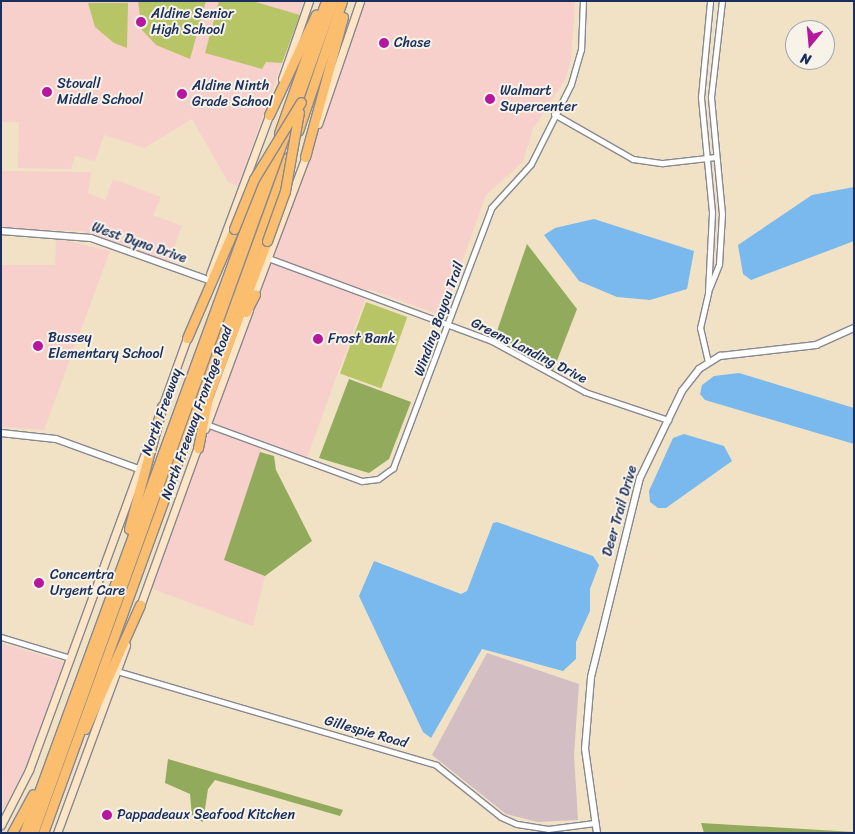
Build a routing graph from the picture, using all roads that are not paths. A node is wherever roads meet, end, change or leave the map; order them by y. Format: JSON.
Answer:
{"nodes":[{"id":1,"x":309,"y":1,"type":"edge"},
{"id":2,"x":325,"y":1,"type":"edge"},
{"id":3,"x":333,"y":1,"type":"edge"},
{"id":4,"x":344,"y":1,"type":"edge"},
{"id":5,"x":360,"y":1,"type":"edge"},
{"id":6,"x":583,"y":1,"type":"edge"},
{"id":7,"x":710,"y":1,"type":"edge"},
{"id":8,"x":722,"y":1,"type":"edge"},
{"id":9,"x":301,"y":102,"type":"junction"},
{"id":10,"x":554,"y":114,"type":"junction"},
{"id":11,"x":269,"y":115,"type":"junction"},
{"id":12,"x":712,"y":115,"type":"junction"},
{"id":13,"x":701,"y":117,"type":"junction"},
{"id":14,"x":305,"y":156,"type":"junction"},
{"id":15,"x":716,"y":157,"type":"junction"},
{"id":16,"x":706,"y":158,"type":"junction"},
{"id":17,"x":1,"y":231,"type":"edge"},
{"id":18,"x":268,"y":258,"type":"junction"},
{"id":19,"x":208,"y":280,"type":"junction"},
{"id":20,"x":708,"y":292,"type":"junction"},
{"id":21,"x":255,"y":294,"type":"junction"},
{"id":22,"x":448,"y":324,"type":"junction"},
{"id":23,"x":854,"y":328,"type":"edge"},
{"id":24,"x":187,"y":338,"type":"junction"},
{"id":25,"x":708,"y":362,"type":"junction"},
{"id":26,"x":220,"y":366,"type":"junction"},
{"id":27,"x":162,"y":406,"type":"junction"},
{"id":28,"x":668,"y":420,"type":"junction"},
{"id":29,"x":206,"y":424,"type":"junction"},
{"id":30,"x":1,"y":434,"type":"edge"},
{"id":31,"x":198,"y":448,"type":"junction"},
{"id":32,"x":139,"y":470,"type":"junction"},
{"id":33,"x":128,"y":546,"type":"junction"},
{"id":34,"x":140,"y":605,"type":"junction"},
{"id":35,"x":1,"y":638,"type":"edge"},
{"id":36,"x":70,"y":658,"type":"junction"},
{"id":37,"x":117,"y":671,"type":"junction"},
{"id":38,"x":74,"y":745,"type":"junction"},
{"id":39,"x":38,"y":788,"type":"junction"},
{"id":40,"x":595,"y":823,"type":"junction"},
{"id":41,"x":1,"y":825,"type":"edge"},
{"id":42,"x":12,"y":833,"type":"edge"},
{"id":43,"x":24,"y":833,"type":"edge"},
{"id":44,"x":34,"y":833,"type":"edge"},
{"id":45,"x":43,"y":833,"type":"edge"},
{"id":46,"x":57,"y":833,"type":"edge"},
{"id":47,"x":597,"y":833,"type":"edge"}],
"edges":[{"from":1,"to":11,"type":"main road"},
{"from":2,"to":11,"type":"highway"},
{"from":2,"to":33,"type":"highway","name":"North Freeway"},
{"from":3,"to":9,"type":"highway","name":"North Freeway"},
{"from":4,"to":14,"type":"highway"},
{"from":4,"to":38,"type":"highway"},
{"from":5,"to":14,"type":"main road","name":"North Freeway Frontage Road"},
{"from":6,"to":10,"type":"street","name":"Winding Bayou Trail"},
{"from":7,"to":13,"type":"street"},
{"from":8,"to":12,"type":"street"},
{"from":9,"to":24,"type":"highway","bridge":true},
{"from":9,"to":26,"type":"highway","bridge":true},
{"from":9,"to":44,"type":"highway","name":"North Freeway","bridge":true},
{"from":10,"to":16,"type":"street"},
{"from":10,"to":22,"type":"street","name":"Winding Bayou Trail"},
{"from":11,"to":19,"type":"main road"},
{"from":12,"to":13,"type":"street"},
{"from":12,"to":15,"type":"street"},
{"from":13,"to":16,"type":"street"},
{"from":14,"to":18,"type":"main road","name":"North Freeway Frontage Road"},
{"from":15,"to":16,"type":"street"},
{"from":15,"to":20,"type":"street"},
{"from":16,"to":20,"type":"street"},
{"from":17,"to":19,"type":"street","name":"West Dyna Drive"},
{"from":18,"to":21,"type":"main road","name":"North Freeway Frontage Road"},
{"from":18,"to":22,"type":"street","name":"Greens Landing Drive"},
{"from":19,"to":24,"type":"main road"},
{"from":20,"to":25,"type":"street"},
{"from":21,"to":26,"type":"highway"},
{"from":21,"to":29,"type":"main road","name":"North Freeway Frontage Road"},
{"from":22,"to":28,"type":"street","name":"Greens Landing Drive"},
{"from":22,"to":29,"type":"street","name":"Winding Bayou Trail"},
{"from":23,"to":25,"type":"street","name":"Deer Trail Drive"},
{"from":24,"to":27,"type":"main road"},
{"from":25,"to":28,"type":"street","name":"Deer Trail Drive"},
{"from":26,"to":31,"type":"highway"},
{"from":27,"to":32,"type":"main road"},
{"from":27,"to":33,"type":"highway"},
{"from":28,"to":40,"type":"street","name":"Deer Trail Drive"},
{"from":29,"to":31,"type":"main road","name":"North Freeway Frontage Road"},
{"from":30,"to":32,"type":"street"},
{"from":31,"to":34,"type":"main road","name":"North Freeway Frontage Road"},
{"from":32,"to":36,"type":"main road"},
{"from":33,"to":39,"type":"highway","name":"North Freeway"},
{"from":34,"to":37,"type":"main road","name":"North Freeway Frontage Road"},
{"from":34,"to":38,"type":"highway"},
{"from":35,"to":36,"type":"street"},
{"from":36,"to":41,"type":"main road"},
{"from":37,"to":40,"type":"street","name":"Gillespie Road"},
{"from":37,"to":46,"type":"main road","name":"North Freeway Frontage Road"},
{"from":38,"to":45,"type":"highway"},
{"from":39,"to":42,"type":"highway"},
{"from":39,"to":43,"type":"highway","name":"North Freeway"},
{"from":40,"to":47,"type":"street","name":"Deer Trail Drive"}]}
